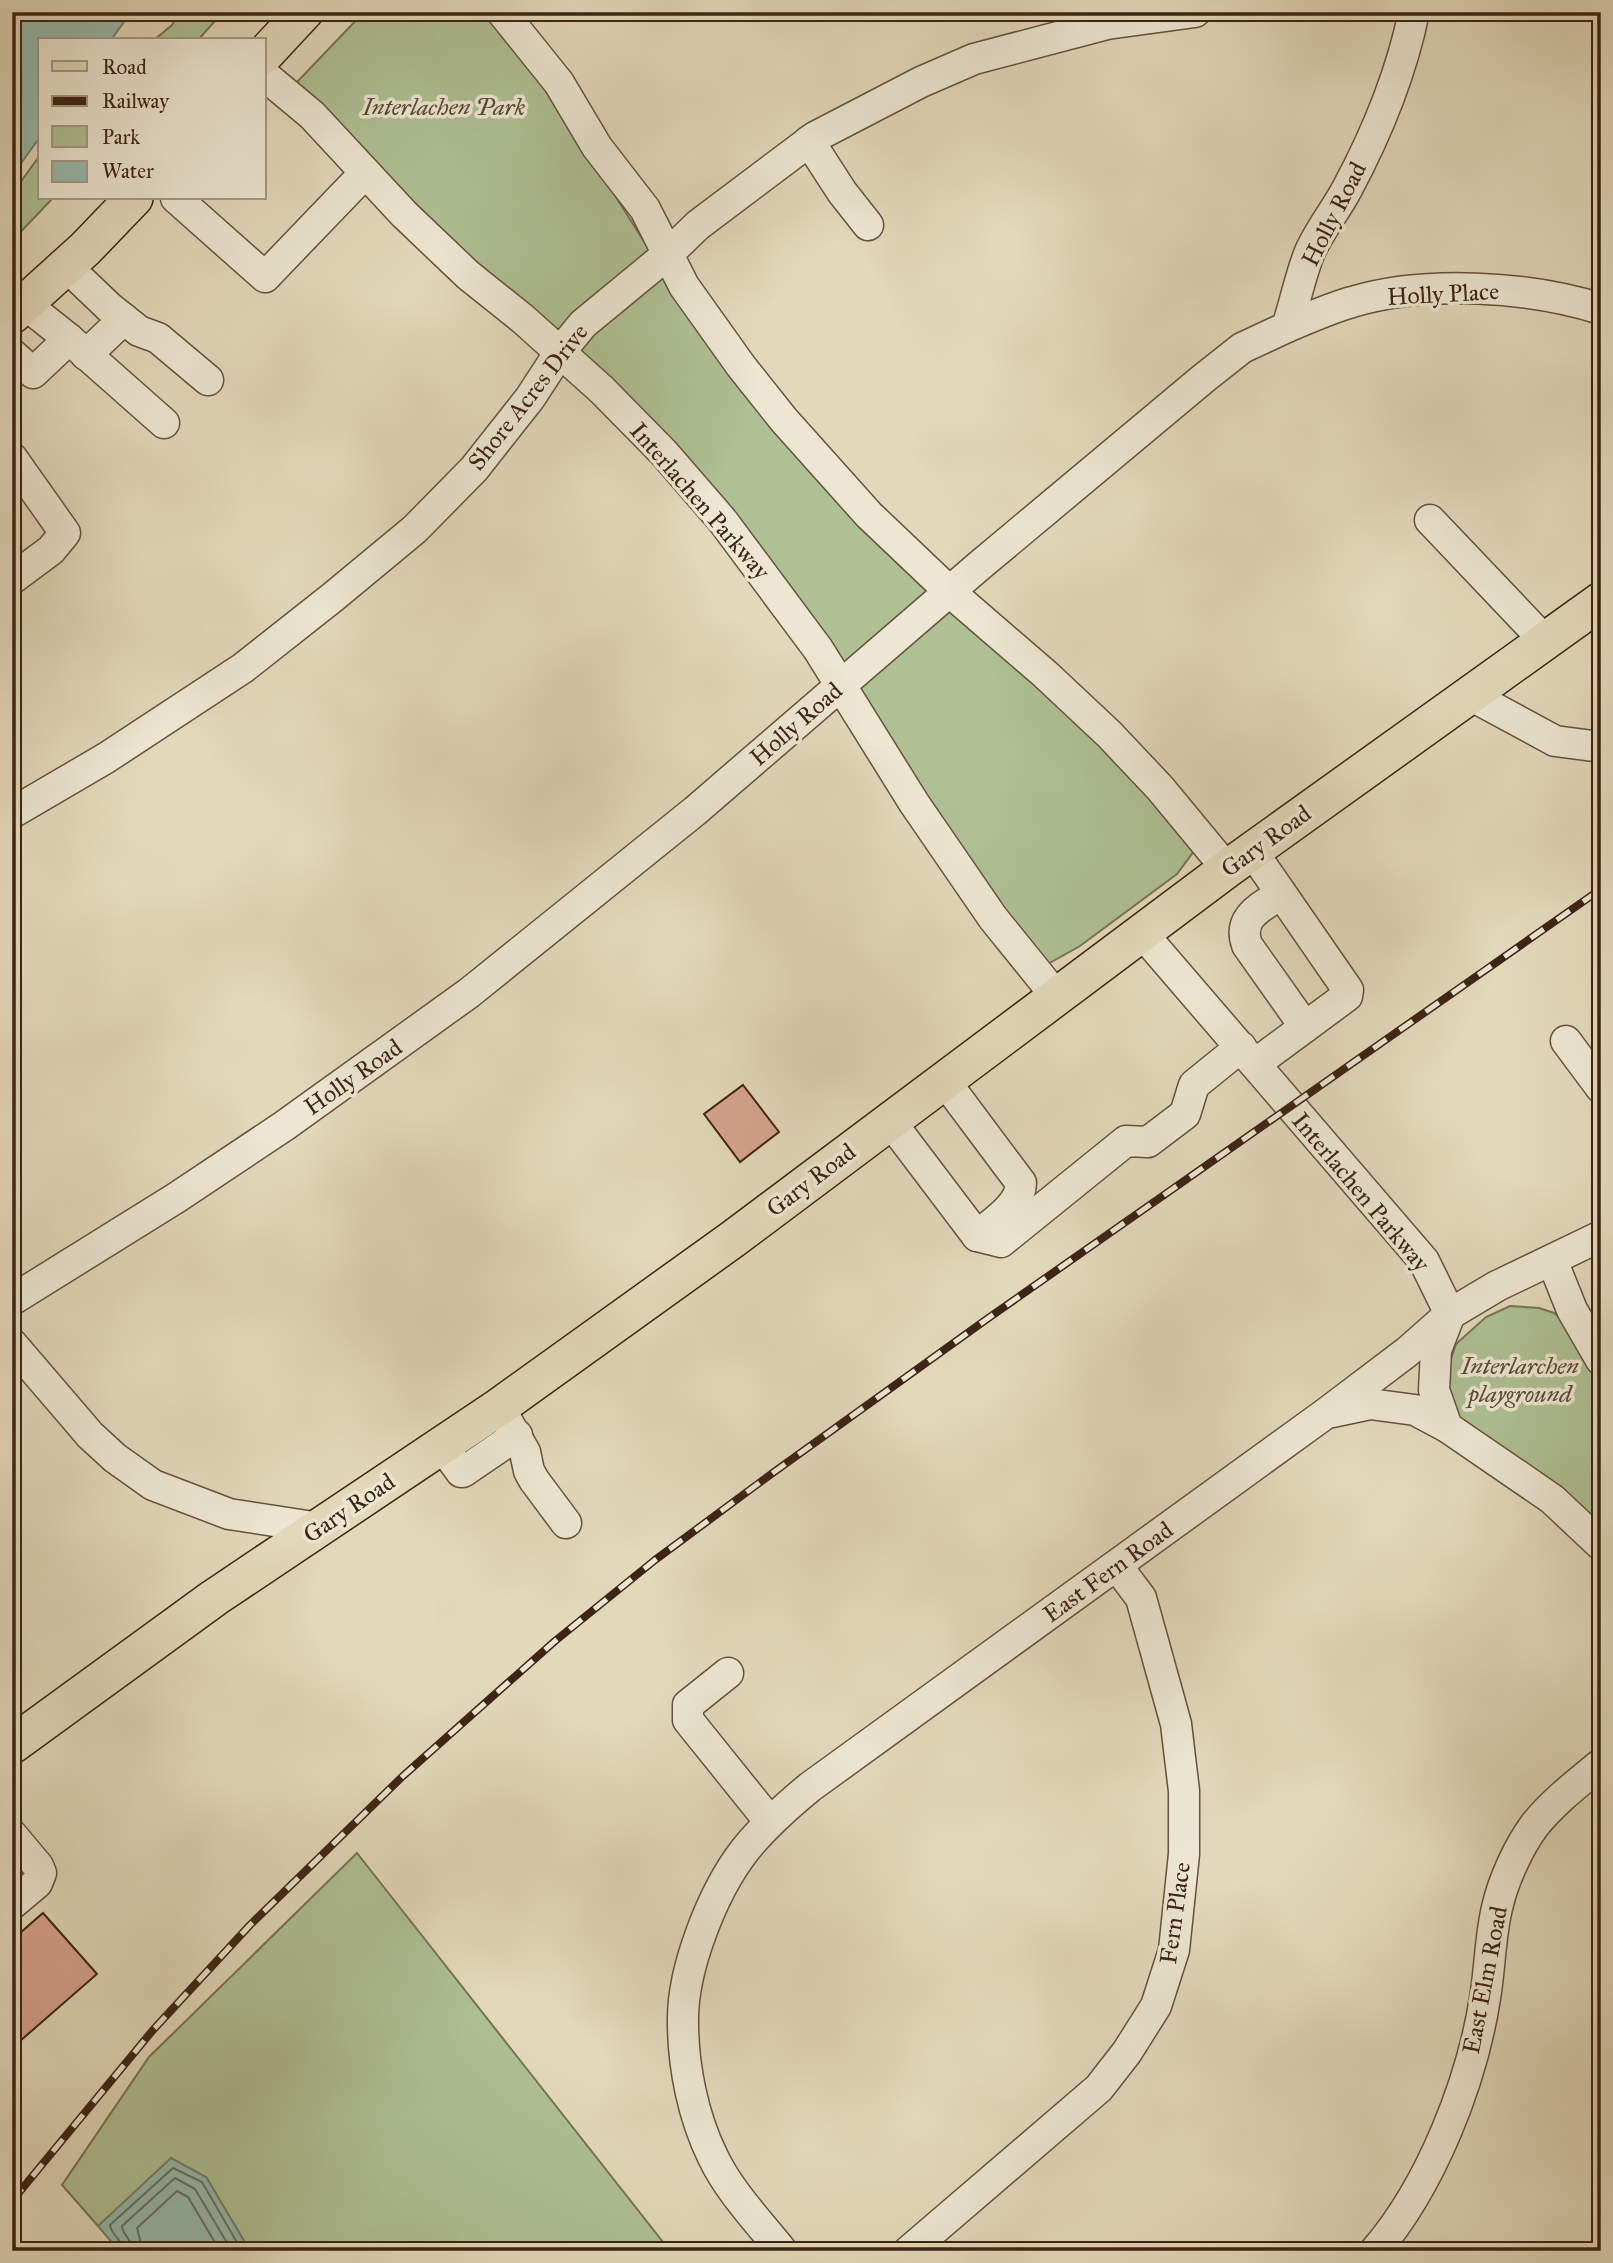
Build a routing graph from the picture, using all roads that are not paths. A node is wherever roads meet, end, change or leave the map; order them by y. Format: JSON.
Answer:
{"nodes":[{"id":1,"x":303,"y":12,"type":"edge"},
{"id":2,"x":502,"y":12,"type":"edge"},
{"id":3,"x":1195,"y":12,"type":"edge"},
{"id":4,"x":1414,"y":12,"type":"edge"},
{"id":5,"x":266,"y":53,"type":"edge"},
{"id":6,"x":266,"y":77,"type":"edge"},
{"id":7,"x":810,"y":141,"type":"junction"},
{"id":8,"x":365,"y":173,"type":"junction"},
{"id":9,"x":132,"y":200,"type":"edge"},
{"id":10,"x":178,"y":200,"type":"edge"},
{"id":11,"x":867,"y":225,"type":"dead end"},
{"id":12,"x":668,"y":254,"type":"junction"},
{"id":13,"x":66,"y":266,"type":"junction"},
{"id":14,"x":19,"y":309,"type":"edge"},
{"id":15,"x":1601,"y":309,"type":"edge"},
{"id":16,"x":124,"y":319,"type":"junction"},
{"id":17,"x":1287,"y":327,"type":"junction"},
{"id":18,"x":78,"y":347,"type":"junction"},
{"id":19,"x":560,"y":352,"type":"junction"},
{"id":20,"x":12,"y":354,"type":"edge"},
{"id":21,"x":208,"y":380,"type":"dead end"},
{"id":22,"x":164,"y":423,"type":"dead end"},
{"id":23,"x":12,"y":458,"type":"edge"},
{"id":24,"x":1430,"y":520,"type":"dead end"},
{"id":25,"x":12,"y":579,"type":"edge"},
{"id":26,"x":950,"y":592,"type":"junction"},
{"id":27,"x":1601,"y":601,"type":"edge"},
{"id":28,"x":1545,"y":641,"type":"junction"},
{"id":29,"x":842,"y":685,"type":"junction"},
{"id":30,"x":1470,"y":695,"type":"junction"},
{"id":31,"x":1601,"y":747,"type":"edge"},
{"id":32,"x":12,"y":813,"type":"edge"},
{"id":33,"x":1239,"y":860,"type":"junction"},
{"id":34,"x":1281,"y":894,"type":"junction"},
{"id":35,"x":1142,"y":933,"type":"junction"},
{"id":36,"x":1056,"y":996,"type":"junction"},
{"id":37,"x":1305,"y":1027,"type":"junction"},
{"id":38,"x":1566,"y":1041,"type":"dead end"},
{"id":39,"x":1248,"y":1055,"type":"junction"},
{"id":40,"x":944,"y":1080,"type":"junction"},
{"id":41,"x":1601,"y":1088,"type":"edge"},
{"id":42,"x":890,"y":1121,"type":"junction"},
{"id":43,"x":977,"y":1236,"type":"junction"},
{"id":44,"x":1601,"y":1236,"type":"edge"},
{"id":45,"x":1552,"y":1260,"type":"junction"},
{"id":46,"x":12,"y":1300,"type":"edge"},
{"id":47,"x":1450,"y":1314,"type":"junction"},
{"id":48,"x":12,"y":1345,"type":"edge"},
{"id":49,"x":1601,"y":1360,"type":"edge"},
{"id":50,"x":1325,"y":1414,"type":"junction"},
{"id":51,"x":508,"y":1421,"type":"junction"},
{"id":52,"x":1447,"y":1427,"type":"junction"},
{"id":53,"x":566,"y":1523,"type":"dead end"},
{"id":54,"x":320,"y":1528,"type":"junction"},
{"id":55,"x":1601,"y":1545,"type":"edge"},
{"id":56,"x":1117,"y":1566,"type":"junction"},
{"id":57,"x":728,"y":1673,"type":"dead end"},
{"id":58,"x":12,"y":1745,"type":"edge"},
{"id":59,"x":1601,"y":1764,"type":"edge"},
{"id":60,"x":770,"y":1822,"type":"junction"},
{"id":61,"x":12,"y":1835,"type":"edge"},
{"id":62,"x":12,"y":1904,"type":"edge"},
{"id":63,"x":782,"y":2251,"type":"edge"},
{"id":64,"x":909,"y":2251,"type":"edge"},
{"id":65,"x":1376,"y":2251,"type":"edge"}],
"edges":[{"from":1,"to":5,"type":"main road"},
{"from":2,"to":12,"type":"street"},
{"from":3,"to":7,"type":"street","name":"Shore Acres Drive"},
{"from":4,"to":17,"type":"street","name":"Holly Road"},
{"from":6,"to":8,"type":"street","name":"Interlachen Parkway"},
{"from":7,"to":11,"type":"street"},
{"from":7,"to":12,"type":"street","name":"Shore Acres Drive"},
{"from":8,"to":10,"type":"street"},
{"from":8,"to":19,"type":"street","name":"Interlachen Parkway"},
{"from":9,"to":13,"type":"main road"},
{"from":12,"to":19,"type":"street","name":"Shore Acres Drive"},
{"from":12,"to":26,"type":"street"},
{"from":13,"to":14,"type":"main road"},
{"from":13,"to":16,"type":"street"},
{"from":14,"to":18,"type":"street"},
{"from":15,"to":17,"type":"street","name":"Holly Place"},
{"from":16,"to":18,"type":"street"},
{"from":16,"to":21,"type":"street"},
{"from":17,"to":26,"type":"street","name":"Holly Road"},
{"from":18,"to":20,"type":"street"},
{"from":18,"to":22,"type":"street"},
{"from":19,"to":29,"type":"street","name":"Interlachen Parkway"},
{"from":19,"to":32,"type":"street","name":"Shore Acres Drive"},
{"from":23,"to":25,"type":"street"},
{"from":24,"to":28,"type":"street"},
{"from":26,"to":29,"type":"street","name":"Holly Road"},
{"from":26,"to":33,"type":"street"},
{"from":27,"to":28,"type":"main road","name":"Gary Road"},
{"from":28,"to":30,"type":"main road","name":"Gary Road"},
{"from":29,"to":36,"type":"street","name":"Interlachen Parkway"},
{"from":29,"to":46,"type":"street","name":"Holly Road"},
{"from":30,"to":31,"type":"street"},
{"from":30,"to":33,"type":"main road","name":"Gary Road"},
{"from":33,"to":34,"type":"street"},
{"from":33,"to":35,"type":"main road","name":"Gary Road"},
{"from":34,"to":37,"type":"street"},
{"from":34,"to":37,"type":"street"},
{"from":35,"to":36,"type":"main road","name":"Gary Road"},
{"from":35,"to":39,"type":"street","name":"Interlachen Parkway"},
{"from":36,"to":40,"type":"main road","name":"Gary Road"},
{"from":37,"to":39,"type":"street"},
{"from":38,"to":41,"type":"street"},
{"from":39,"to":43,"type":"street"},
{"from":39,"to":47,"type":"street","name":"Interlachen Parkway"},
{"from":40,"to":42,"type":"main road","name":"Gary Road"},
{"from":40,"to":43,"type":"street"},
{"from":42,"to":43,"type":"street"},
{"from":42,"to":51,"type":"main road","name":"Gary Road"},
{"from":44,"to":45,"type":"street","name":"East Fern Road"},
{"from":45,"to":47,"type":"street","name":"East Fern Road"},
{"from":45,"to":49,"type":"street"},
{"from":47,"to":50,"type":"street","name":"East Fern Road"},
{"from":47,"to":52,"type":"street"},
{"from":48,"to":54,"type":"street"},
{"from":50,"to":52,"type":"street"},
{"from":50,"to":56,"type":"street","name":"East Fern Road"},
{"from":51,"to":53,"type":"street"},
{"from":51,"to":54,"type":"main road","name":"Gary Road"},
{"from":52,"to":55,"type":"street"},
{"from":54,"to":58,"type":"main road","name":"Gary Road"},
{"from":56,"to":60,"type":"street","name":"East Fern Road"},
{"from":56,"to":64,"type":"street","name":"Fern Place"},
{"from":57,"to":60,"type":"street"},
{"from":59,"to":65,"type":"street","name":"East Elm Road"},
{"from":60,"to":63,"type":"street","name":"East Fern Road"},
{"from":61,"to":62,"type":"street"}]}
